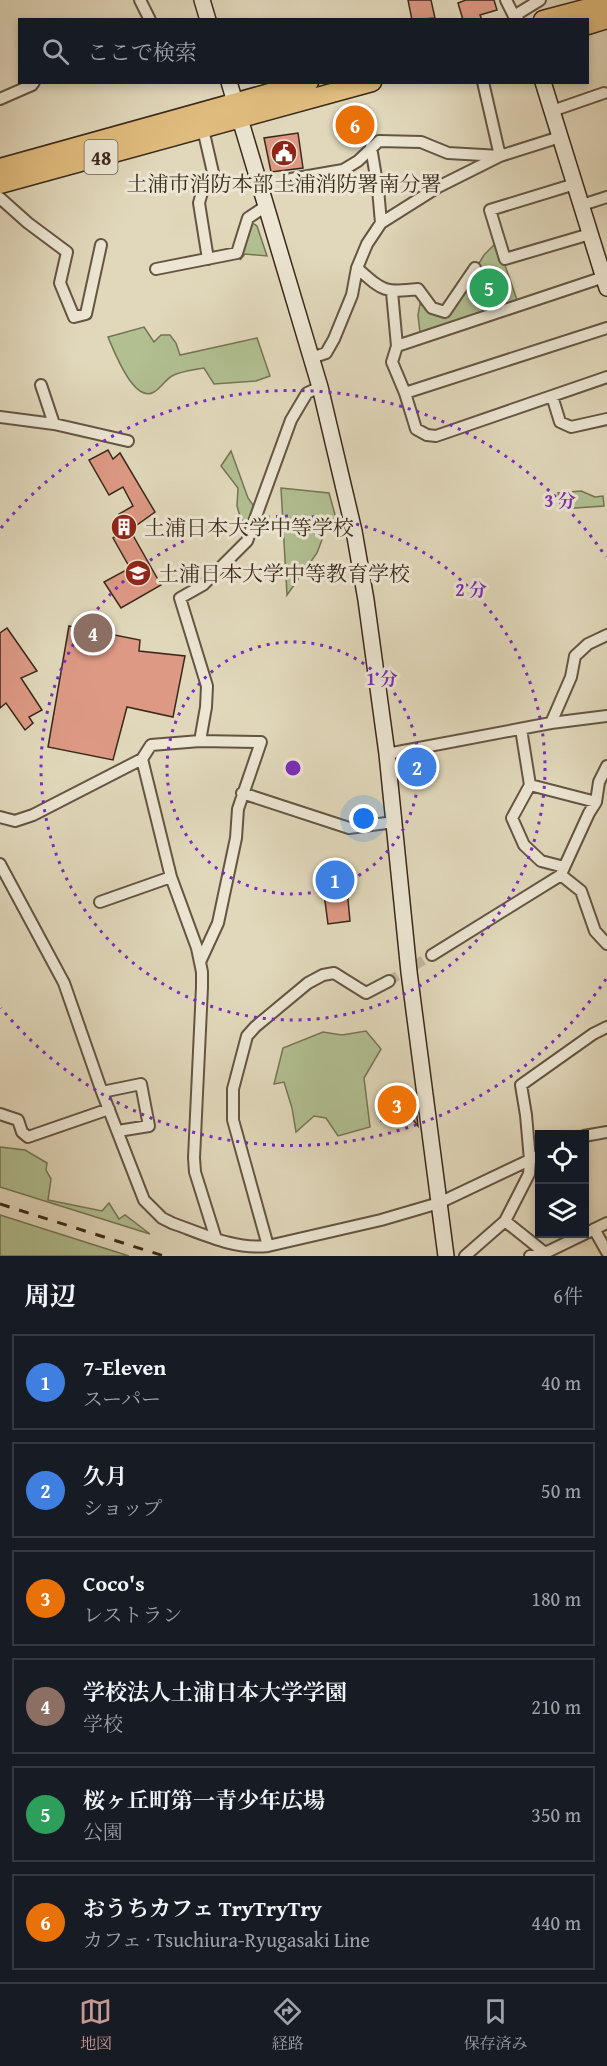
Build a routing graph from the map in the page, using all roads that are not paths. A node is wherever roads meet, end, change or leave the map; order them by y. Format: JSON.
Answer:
{"nodes":[{"id":1,"x":140,"y":0,"type":"edge"},
{"id":2,"x":202,"y":0,"type":"edge"},
{"id":3,"x":506,"y":0,"type":"edge"},
{"id":4,"x":540,"y":0,"type":"edge"},
{"id":5,"x":607,"y":3,"type":"edge"},
{"id":6,"x":149,"y":18,"type":"edge"},
{"id":7,"x":207,"y":18,"type":"edge"},
{"id":8,"x":516,"y":18,"type":"edge"},
{"id":9,"x":551,"y":18,"type":"edge"},
{"id":10,"x":607,"y":19,"type":"edge"},
{"id":11,"x":589,"y":25,"type":"edge"},
{"id":12,"x":33,"y":84,"type":"edge"},
{"id":13,"x":230,"y":84,"type":"edge"},
{"id":14,"x":304,"y":84,"type":"edge"},
{"id":15,"x":363,"y":84,"type":"edge"},
{"id":16,"x":483,"y":84,"type":"edge"},
{"id":17,"x":544,"y":84,"type":"edge"},
{"id":18,"x":606,"y":97,"type":"edge"},
{"id":19,"x":0,"y":99,"type":"edge"},
{"id":20,"x":237,"y":111,"type":"junction"},
{"id":21,"x":552,"y":111,"type":"junction"},
{"id":22,"x":203,"y":129,"type":"junction"},
{"id":23,"x":560,"y":137,"type":"junction"},
{"id":24,"x":371,"y":147,"type":"junction"},
{"id":25,"x":500,"y":156,"type":"junction"},
{"id":26,"x":0,"y":168,"type":"edge"},
{"id":27,"x":291,"y":179,"type":"dead end"},
{"id":28,"x":0,"y":184,"type":"edge"},
{"id":29,"x":575,"y":184,"type":"junction"},
{"id":30,"x":607,"y":197,"type":"edge"},
{"id":31,"x":0,"y":198,"type":"edge"},
{"id":32,"x":582,"y":205,"type":"junction"},
{"id":33,"x":266,"y":206,"type":"junction"},
{"id":34,"x":381,"y":223,"type":"junction"},
{"id":35,"x":590,"y":234,"type":"junction"},
{"id":36,"x":102,"y":245,"type":"dead end"},
{"id":37,"x":208,"y":259,"type":"junction"},
{"id":38,"x":357,"y":268,"type":"junction"},
{"id":39,"x":475,"y":268,"type":"dead end"},
{"id":40,"x":156,"y":269,"type":"dead end"},
{"id":41,"x":605,"y":283,"type":"edge"},
{"id":42,"x":392,"y":292,"type":"junction"},
{"id":43,"x":607,"y":328,"type":"edge"},
{"id":44,"x":397,"y":346,"type":"junction"},
{"id":45,"x":311,"y":358,"type":"junction"},
{"id":46,"x":607,"y":377,"type":"edge"},
{"id":47,"x":41,"y":385,"type":"dead end"},
{"id":48,"x":320,"y":387,"type":"junction"},
{"id":49,"x":405,"y":393,"type":"junction"},
{"id":50,"x":552,"y":396,"type":"junction"},
{"id":51,"x":0,"y":417,"type":"edge"},
{"id":52,"x":607,"y":419,"type":"edge"},
{"id":53,"x":54,"y":424,"type":"junction"},
{"id":54,"x":128,"y":441,"type":"dead end"},
{"id":55,"x":607,"y":635,"type":"edge"},
{"id":56,"x":607,"y":717,"type":"edge"},
{"id":57,"x":551,"y":723,"type":"junction"},
{"id":58,"x":521,"y":729,"type":"junction"},
{"id":59,"x":200,"y":741,"type":"junction"},
{"id":60,"x":387,"y":754,"type":"junction"},
{"id":61,"x":142,"y":759,"type":"junction"},
{"id":62,"x":607,"y":766,"type":"edge"},
{"id":63,"x":530,"y":785,"type":"junction"},
{"id":64,"x":242,"y":793,"type":"junction"},
{"id":65,"x":596,"y":802,"type":"junction"},
{"id":66,"x":0,"y":817,"type":"edge"},
{"id":67,"x":394,"y":822,"type":"junction"},
{"id":68,"x":0,"y":864,"type":"edge"},
{"id":69,"x":562,"y":871,"type":"junction"},
{"id":70,"x":171,"y":877,"type":"junction"},
{"id":71,"x":100,"y":902,"type":"dead end"},
{"id":72,"x":607,"y":944,"type":"edge"},
{"id":73,"x":432,"y":955,"type":"tunnel mouth"},
{"id":74,"x":200,"y":962,"type":"junction"},
{"id":75,"x":389,"y":981,"type":"tunnel mouth"},
{"id":76,"x":607,"y":1027,"type":"edge"},
{"id":77,"x":102,"y":1092,"type":"junction"},
{"id":78,"x":109,"y":1109,"type":"junction"},
{"id":79,"x":0,"y":1113,"type":"edge"},
{"id":80,"x":118,"y":1131,"type":"junction"},
{"id":81,"x":607,"y":1132,"type":"edge"},
{"id":82,"x":589,"y":1135,"type":"edge"},
{"id":83,"x":535,"y":1157,"type":"edge"},
{"id":84,"x":439,"y":1203,"type":"junction"},
{"id":85,"x":505,"y":1221,"type":"junction"},
{"id":86,"x":607,"y":1223,"type":"edge"},
{"id":87,"x":594,"y":1229,"type":"junction"},
{"id":88,"x":216,"y":1239,"type":"junction"},
{"id":89,"x":268,"y":1246,"type":"junction"},
{"id":90,"x":607,"y":1252,"type":"edge"},
{"id":91,"x":545,"y":1254,"type":"edge"},
{"id":92,"x":446,"y":1256,"type":"edge"},
{"id":93,"x":465,"y":1256,"type":"edge"},
{"id":94,"x":530,"y":1256,"type":"edge"}],
"edges":[{"from":1,"to":6,"type":"street"},
{"from":2,"to":7,"type":"street"},
{"from":3,"to":8,"type":"street"},
{"from":4,"to":8,"type":"street"},
{"from":5,"to":9,"type":"main road"},
{"from":10,"to":11,"type":"main road"},
{"from":12,"to":19,"type":"street"},
{"from":13,"to":20,"type":"street"},
{"from":14,"to":20,"type":"main road","number":"48"},
{"from":15,"to":20,"type":"main road","number":"48"},
{"from":16,"to":25,"type":"street"},
{"from":17,"to":21,"type":"street"},
{"from":18,"to":21,"type":"street"},
{"from":20,"to":22,"type":"main road","number":"48"},
{"from":20,"to":26,"type":"main road","number":"48"},
{"from":20,"to":33,"type":"street"},
{"from":21,"to":23,"type":"street"},
{"from":22,"to":28,"type":"main road","number":"48"},
{"from":22,"to":37,"type":"street"},
{"from":23,"to":25,"type":"street"},
{"from":23,"to":29,"type":"street"},
{"from":24,"to":25,"type":"street"},
{"from":24,"to":27,"type":"street"},
{"from":24,"to":34,"type":"street"},
{"from":25,"to":34,"type":"street"},
{"from":29,"to":32,"type":"street"},
{"from":29,"to":35,"type":"street"},
{"from":30,"to":32,"type":"street"},
{"from":31,"to":36,"type":"street"},
{"from":32,"to":35,"type":"street"},
{"from":33,"to":37,"type":"street"},
{"from":33,"to":45,"type":"street"},
{"from":34,"to":38,"type":"street"},
{"from":35,"to":41,"type":"street"},
{"from":37,"to":40,"type":"street"},
{"from":38,"to":42,"type":"street"},
{"from":38,"to":45,"type":"street"},
{"from":39,"to":42,"type":"street"},
{"from":41,"to":44,"type":"street"},
{"from":42,"to":44,"type":"street"},
{"from":43,"to":49,"type":"street"},
{"from":44,"to":49,"type":"street"},
{"from":45,"to":48,"type":"street"},
{"from":46,"to":50,"type":"street"},
{"from":47,"to":53,"type":"street"},
{"from":48,"to":59,"type":"street"},
{"from":48,"to":60,"type":"street"},
{"from":49,"to":50,"type":"street"},
{"from":50,"to":52,"type":"street"},
{"from":51,"to":53,"type":"street"},
{"from":53,"to":54,"type":"street"},
{"from":55,"to":57,"type":"street"},
{"from":56,"to":57,"type":"street"},
{"from":57,"to":58,"type":"street"},
{"from":58,"to":60,"type":"street"},
{"from":58,"to":63,"type":"street"},
{"from":59,"to":61,"type":"street"},
{"from":59,"to":64,"type":"street"},
{"from":60,"to":67,"type":"street"},
{"from":61,"to":66,"type":"street"},
{"from":61,"to":70,"type":"street"},
{"from":62,"to":65,"type":"street"},
{"from":63,"to":65,"type":"street"},
{"from":63,"to":69,"type":"street"},
{"from":64,"to":67,"type":"street"},
{"from":64,"to":74,"type":"street"},
{"from":65,"to":69,"type":"street"},
{"from":67,"to":84,"type":"street"},
{"from":68,"to":77,"type":"street"},
{"from":69,"to":72,"type":"street"},
{"from":69,"to":73,"type":"street"},
{"from":70,"to":71,"type":"street"},
{"from":70,"to":74,"type":"street"},
{"from":74,"to":88,"type":"street"},
{"from":75,"to":89,"type":"street"},
{"from":76,"to":83,"type":"street"},
{"from":77,"to":78,"type":"street"},
{"from":77,"to":80,"type":"street"},
{"from":78,"to":79,"type":"street"},
{"from":78,"to":80,"type":"street"},
{"from":80,"to":88,"type":"street"},
{"from":81,"to":82,"type":"street"},
{"from":83,"to":84,"type":"street"},
{"from":83,"to":85,"type":"street"},
{"from":84,"to":89,"type":"street"},
{"from":84,"to":92,"type":"street"},
{"from":85,"to":91,"type":"street"},
{"from":85,"to":93,"type":"street"},
{"from":86,"to":87,"type":"street"},
{"from":87,"to":90,"type":"street"},
{"from":87,"to":91,"type":"street"},
{"from":88,"to":89,"type":"street"},
{"from":91,"to":94,"type":"street"}]}
